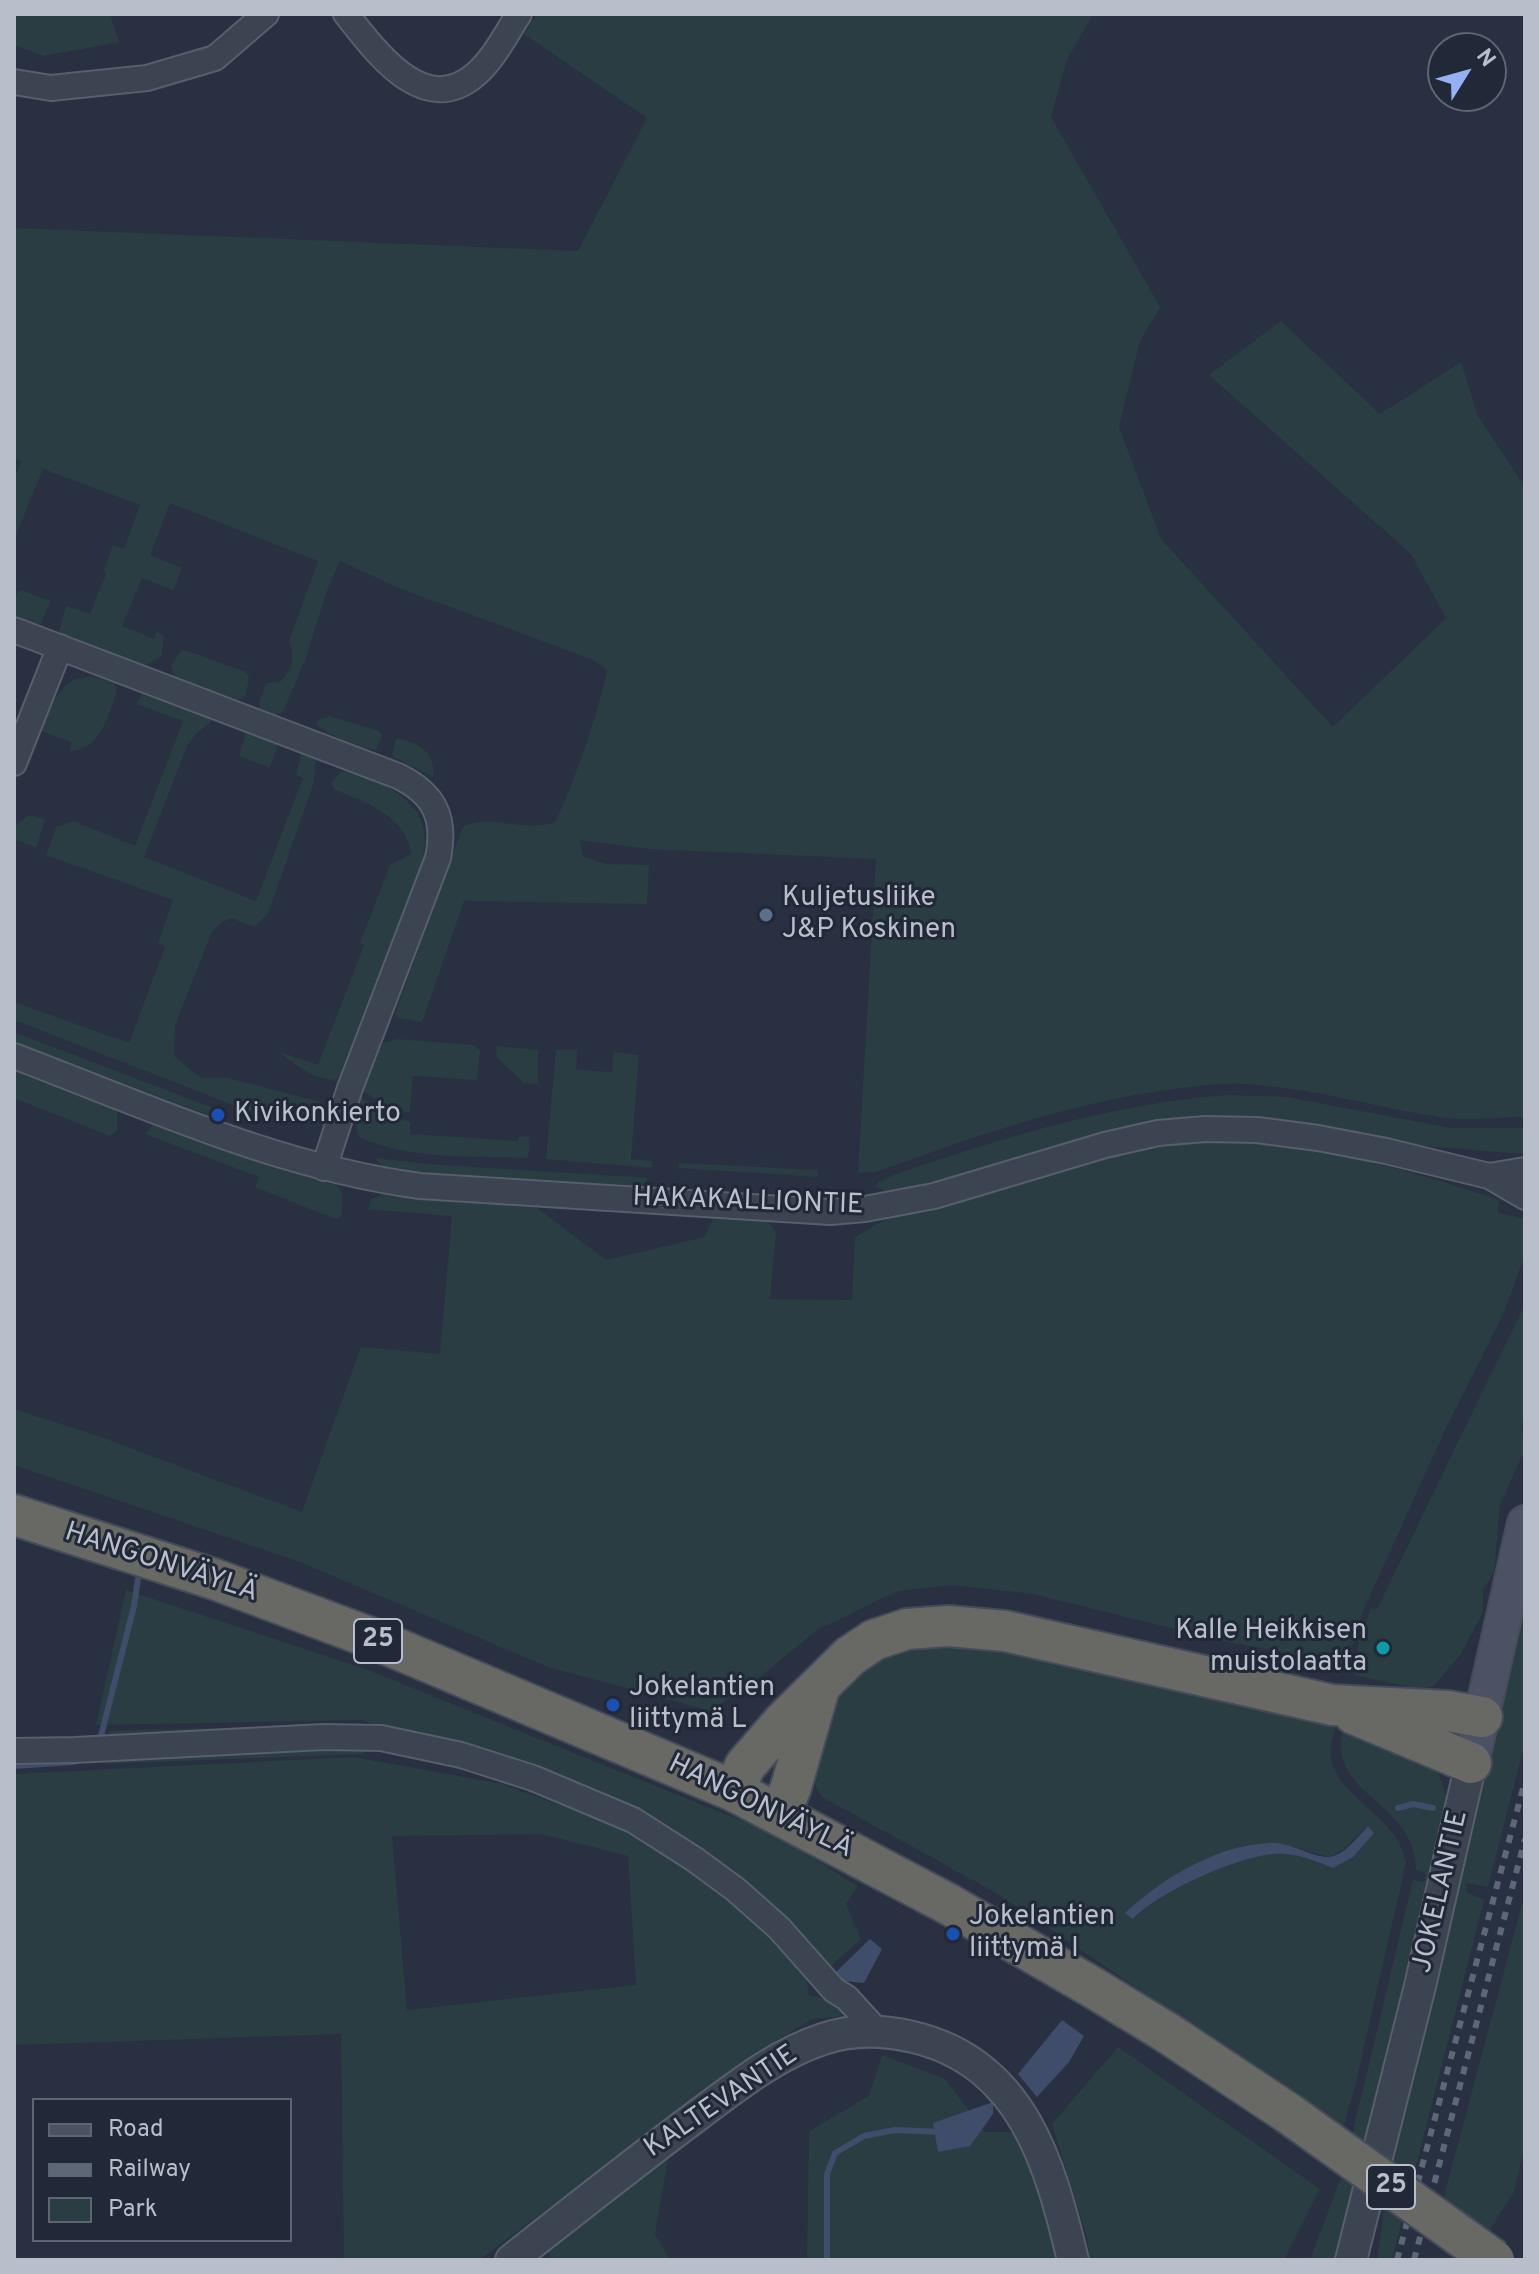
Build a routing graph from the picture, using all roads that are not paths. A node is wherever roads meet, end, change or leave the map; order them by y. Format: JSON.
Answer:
{"nodes":[{"id":1,"x":266,"y":14,"type":"edge"},
{"id":2,"x":346,"y":14,"type":"edge"},
{"id":3,"x":519,"y":14,"type":"edge"},
{"id":4,"x":14,"y":82,"type":"edge"},
{"id":5,"x":14,"y":630,"type":"edge"},
{"id":6,"x":60,"y":647,"type":"junction"},
{"id":7,"x":14,"y":763,"type":"edge"},
{"id":8,"x":14,"y":1056,"type":"edge"},
{"id":9,"x":324,"y":1168,"type":"junction"},
{"id":10,"x":1525,"y":1170,"type":"edge"},
{"id":11,"x":1489,"y":1176,"type":"junction"},
{"id":12,"x":1525,"y":1197,"type":"edge"},
{"id":13,"x":14,"y":1515,"type":"edge"},
{"id":14,"x":1525,"y":1523,"type":"edge"},
{"id":15,"x":819,"y":1689,"type":"junction"},
{"id":16,"x":1332,"y":1705,"type":"junction"},
{"id":17,"x":1482,"y":1717,"type":"junction"},
{"id":18,"x":14,"y":1751,"type":"edge"},
{"id":19,"x":1471,"y":1763,"type":"junction"},
{"id":20,"x":734,"y":1791,"type":"junction"},
{"id":21,"x":780,"y":1815,"type":"junction"},
{"id":22,"x":877,"y":2031,"type":"junction"},
{"id":23,"x":511,"y":2260,"type":"edge"},
{"id":24,"x":1073,"y":2260,"type":"edge"},
{"id":25,"x":1351,"y":2260,"type":"edge"},
{"id":26,"x":1494,"y":2260,"type":"edge"}],
"edges":[{"from":1,"to":4,"type":"street"},
{"from":2,"to":3,"type":"street"},
{"from":5,"to":6,"type":"street"},
{"from":6,"to":7,"type":"street"},
{"from":6,"to":9,"type":"street"},
{"from":8,"to":9,"type":"street","name":"HAKAKALLIONTIE"},
{"from":9,"to":11,"type":"street","name":"HAKAKALLIONTIE"},
{"from":10,"to":11,"type":"street","name":"HAKAKALLIONTIE"},
{"from":11,"to":12,"type":"street","name":"HAKAKALLIONTIE"},
{"from":13,"to":20,"type":"highway","name":"HANGONVÄYLÄ","number":"25"},
{"from":14,"to":17,"type":"main road","name":"JOKELANTIE"},
{"from":15,"to":16,"type":"highway"},
{"from":15,"to":20,"type":"highway"},
{"from":15,"to":21,"type":"highway"},
{"from":16,"to":17,"type":"highway"},
{"from":16,"to":19,"type":"highway"},
{"from":17,"to":19,"type":"main road","name":"JOKELANTIE"},
{"from":18,"to":22,"type":"street"},
{"from":19,"to":25,"type":"street","name":"JOKELANTIE"},
{"from":20,"to":21,"type":"highway","name":"HANGONVÄYLÄ","number":"25"},
{"from":21,"to":26,"type":"highway","name":"HANGONVÄYLÄ","number":"25","bridge":true},
{"from":22,"to":23,"type":"street","name":"KALTEVANTIE"},
{"from":22,"to":24,"type":"street","name":"KALTEVANTIE"}]}
